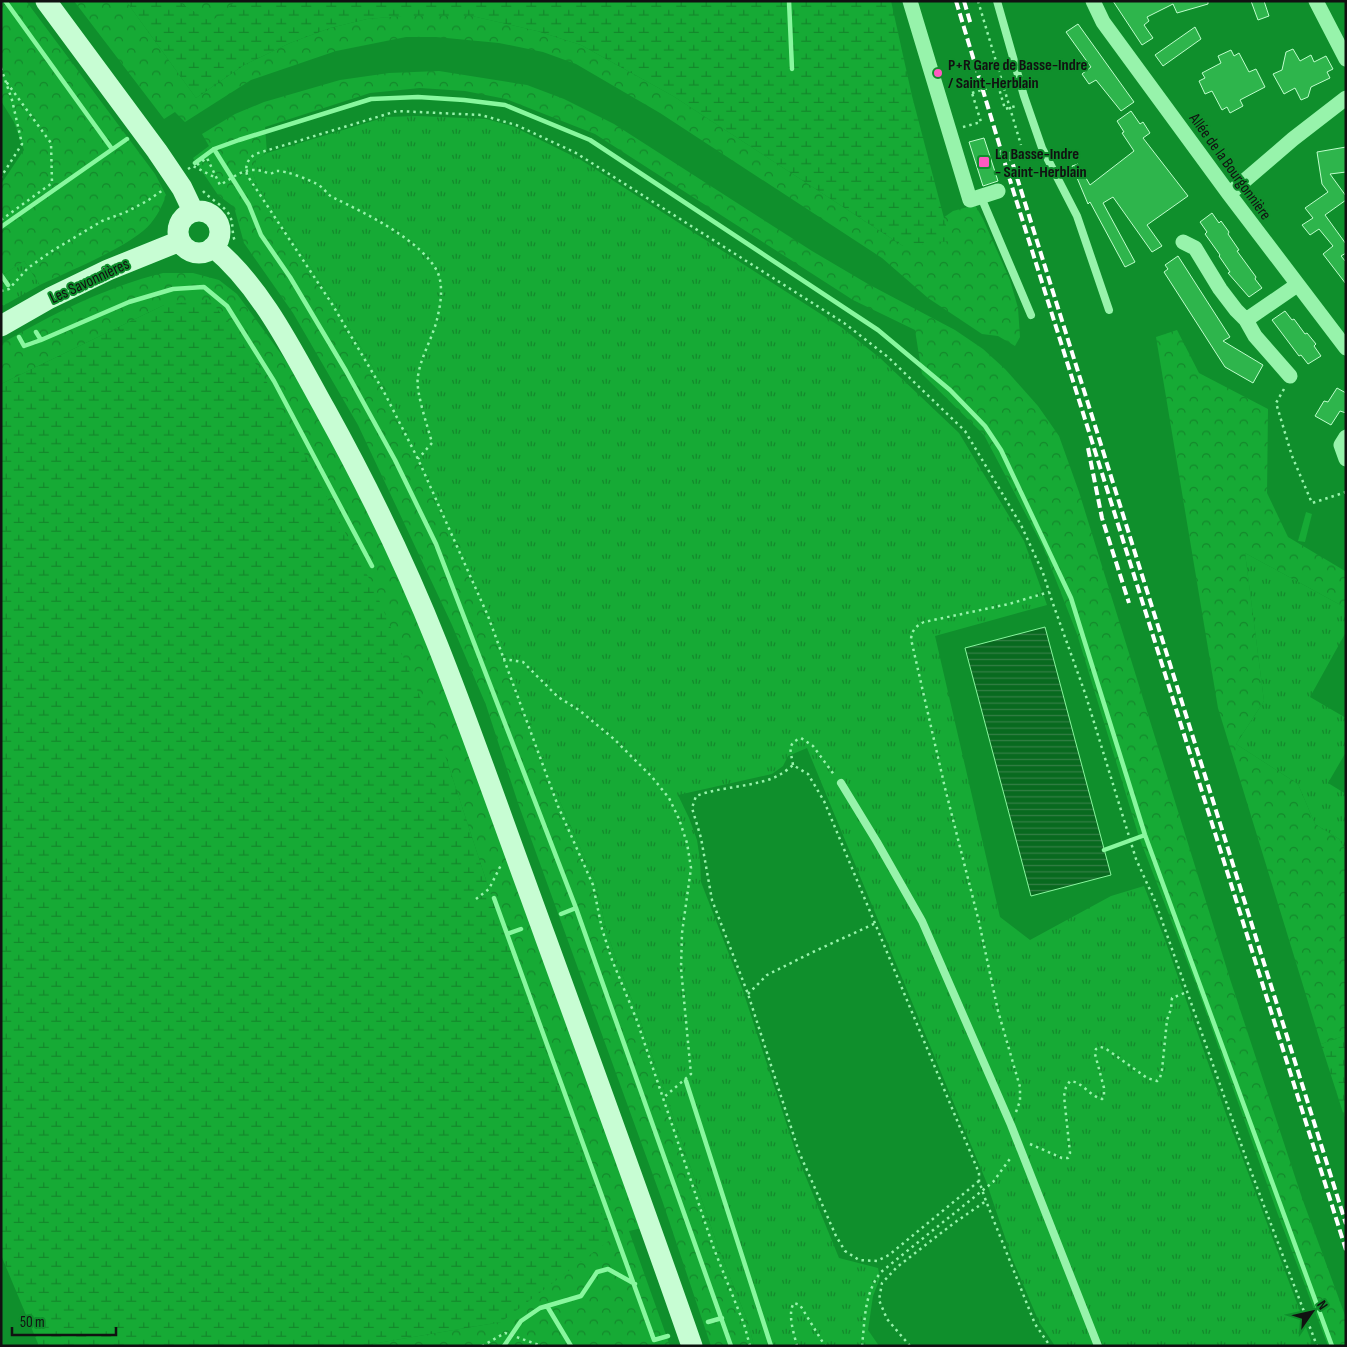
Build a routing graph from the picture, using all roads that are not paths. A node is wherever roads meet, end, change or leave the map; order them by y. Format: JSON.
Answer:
{"nodes":[{"id":1,"x":46,"y":1,"type":"edge"},
{"id":2,"x":910,"y":1,"type":"edge"},
{"id":3,"x":997,"y":1,"type":"edge"},
{"id":4,"x":1093,"y":1,"type":"edge"},
{"id":5,"x":1316,"y":1,"type":"edge"},
{"id":6,"x":1346,"y":59,"type":"edge"},
{"id":7,"x":1346,"y":98,"type":"edge"},
{"id":8,"x":998,"y":191,"type":"dead end"},
{"id":9,"x":1229,"y":194,"type":"junction"},
{"id":10,"x":981,"y":197,"type":"junction"},
{"id":11,"x":193,"y":212,"type":"junction"},
{"id":12,"x":180,"y":241,"type":"junction"},
{"id":13,"x":1183,"y":242,"type":"dead end"},
{"id":14,"x":214,"y":247,"type":"junction"},
{"id":15,"x":1297,"y":285,"type":"junction"},
{"id":16,"x":1110,"y":310,"type":"dead end"},
{"id":17,"x":1032,"y":315,"type":"dead end"},
{"id":18,"x":1246,"y":320,"type":"junction"},
{"id":19,"x":1,"y":326,"type":"edge"},
{"id":20,"x":1346,"y":348,"type":"edge"},
{"id":21,"x":1290,"y":376,"type":"road end"},
{"id":22,"x":1346,"y":437,"type":"edge"},
{"id":23,"x":1346,"y":459,"type":"edge"},
{"id":24,"x":841,"y":783,"type":"road end"},
{"id":25,"x":692,"y":1346,"type":"edge"},
{"id":26,"x":1098,"y":1346,"type":"edge"}],
"edges":[{"from":1,"to":11,"type":"main road"},
{"from":2,"to":10,"type":"street"},
{"from":3,"to":16,"type":"lane"},
{"from":4,"to":9,"type":"street","name":"Allée de la Bourgonnière"},
{"from":5,"to":6,"type":"street"},
{"from":7,"to":9,"type":"street"},
{"from":8,"to":10,"type":"street"},
{"from":9,"to":15,"type":"street","name":"Allée de la Bourgonnière"},
{"from":10,"to":17,"type":"lane"},
{"from":11,"to":12,"type":"main road"},
{"from":11,"to":14,"type":"main road"},
{"from":12,"to":14,"type":"main road"},
{"from":12,"to":19,"type":"main road","name":"Les Savonnières"},
{"from":13,"to":18,"type":"street"},
{"from":14,"to":25,"type":"main road"},
{"from":15,"to":18,"type":"street"},
{"from":15,"to":20,"type":"street","name":"Allée de la Bourgonnière"},
{"from":18,"to":21,"type":"street"},
{"from":22,"to":23,"type":"street"},
{"from":24,"to":26,"type":"lane"}]}
